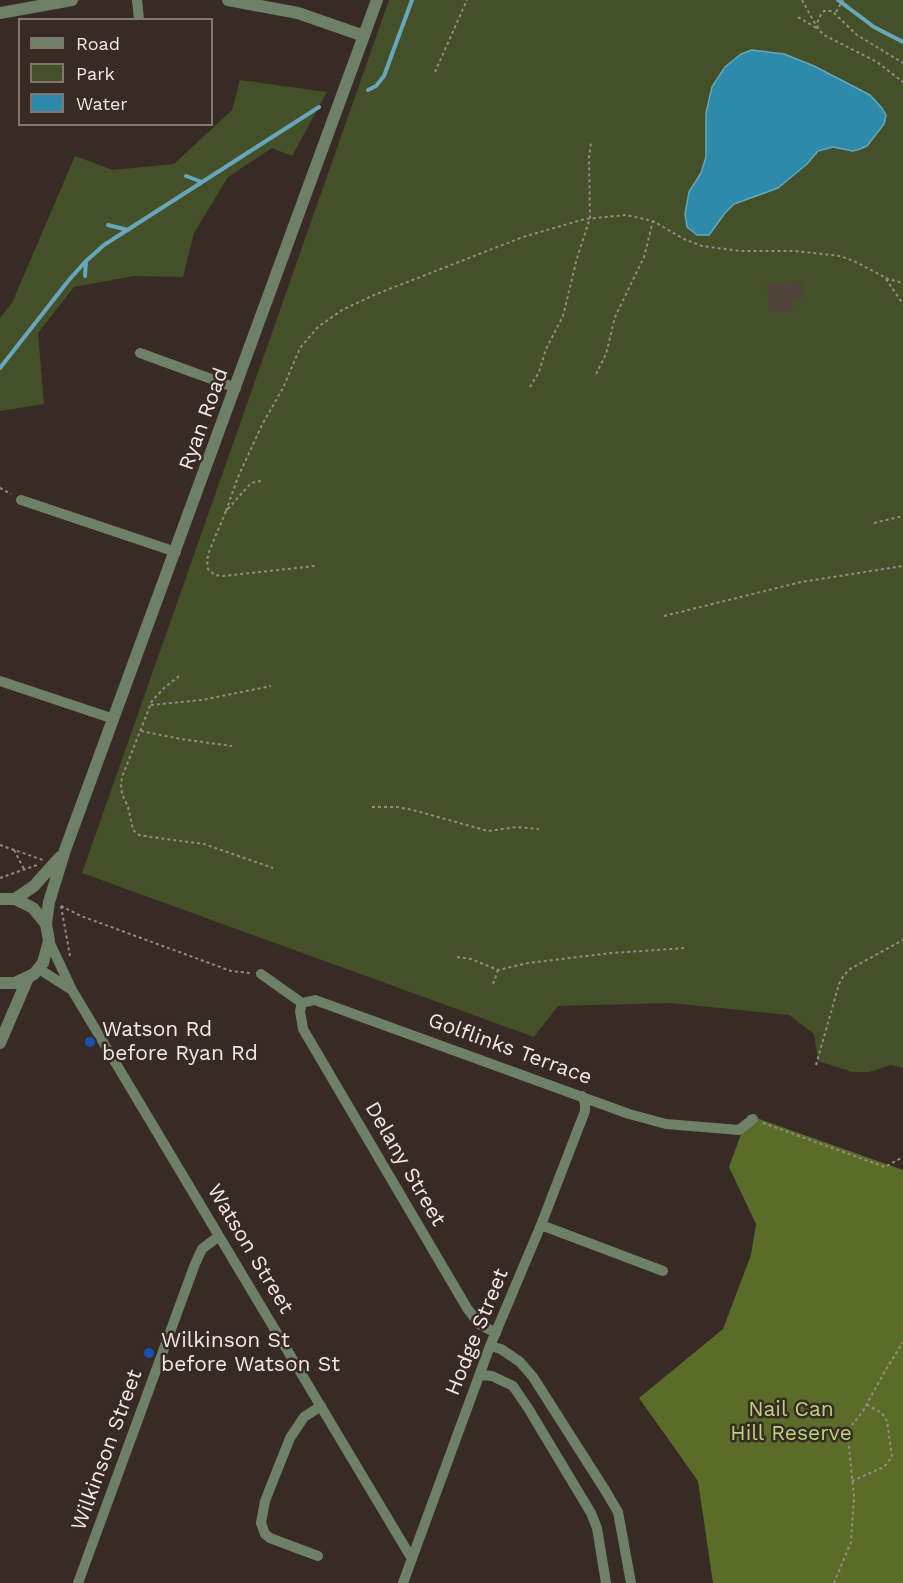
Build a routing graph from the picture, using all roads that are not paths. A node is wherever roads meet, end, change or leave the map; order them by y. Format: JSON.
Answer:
{"nodes":[{"id":1,"x":72,"y":0,"type":"edge"},
{"id":2,"x":137,"y":0,"type":"edge"},
{"id":3,"x":228,"y":0,"type":"edge"},
{"id":4,"x":377,"y":0,"type":"edge"},
{"id":5,"x":8,"y":8,"type":"edge"},
{"id":6,"x":138,"y":18,"type":"edge"},
{"id":7,"x":364,"y":36,"type":"junction"},
{"id":8,"x":140,"y":353,"type":"dead end"},
{"id":9,"x":236,"y":388,"type":"junction"},
{"id":10,"x":21,"y":500,"type":"dead end"},
{"id":11,"x":176,"y":552,"type":"junction"},
{"id":12,"x":0,"y":681,"type":"edge"},
{"id":13,"x":114,"y":719,"type":"junction"},
{"id":14,"x":65,"y":850,"type":"junction"},
{"id":15,"x":5,"y":898,"type":"edge"},
{"id":16,"x":46,"y":924,"type":"junction"},
{"id":17,"x":49,"y":941,"type":"junction"},
{"id":18,"x":39,"y":969,"type":"junction"},
{"id":19,"x":261,"y":974,"type":"road end"},
{"id":20,"x":28,"y":978,"type":"junction"},
{"id":21,"x":0,"y":983,"type":"edge"},
{"id":22,"x":72,"y":990,"type":"junction"},
{"id":23,"x":302,"y":1003,"type":"junction"},
{"id":24,"x":0,"y":1043,"type":"edge"},
{"id":25,"x":582,"y":1096,"type":"junction"},
{"id":26,"x":753,"y":1119,"type":"road end"},
{"id":27,"x":541,"y":1225,"type":"junction"},
{"id":28,"x":219,"y":1236,"type":"junction"},
{"id":29,"x":663,"y":1271,"type":"dead end"},
{"id":30,"x":496,"y":1332,"type":"junction"},
{"id":31,"x":490,"y":1346,"type":"junction"},
{"id":32,"x":480,"y":1375,"type":"junction"},
{"id":33,"x":321,"y":1406,"type":"junction"},
{"id":34,"x":318,"y":1556,"type":"dead end"},
{"id":35,"x":412,"y":1559,"type":"junction"},
{"id":36,"x":78,"y":1583,"type":"edge"},
{"id":37,"x":403,"y":1583,"type":"edge"},
{"id":38,"x":606,"y":1583,"type":"edge"},
{"id":39,"x":632,"y":1583,"type":"edge"}],
"edges":[{"from":1,"to":5,"type":"street"},
{"from":2,"to":6,"type":"street"},
{"from":3,"to":7,"type":"street"},
{"from":4,"to":7,"type":"street","name":"Ryan Road"},
{"from":7,"to":9,"type":"street","name":"Ryan Road"},
{"from":8,"to":9,"type":"street"},
{"from":9,"to":11,"type":"street","name":"Ryan Road"},
{"from":10,"to":11,"type":"street"},
{"from":11,"to":13,"type":"street","name":"Ryan Road"},
{"from":12,"to":13,"type":"street"},
{"from":13,"to":14,"type":"street","name":"Ryan Road"},
{"from":14,"to":15,"type":"street","name":"Ryan Road"},
{"from":14,"to":16,"type":"street","name":"Ryan Road"},
{"from":15,"to":16,"type":"street"},
{"from":16,"to":17,"type":"street"},
{"from":17,"to":18,"type":"street"},
{"from":17,"to":22,"type":"street","name":"Watson Street"},
{"from":18,"to":20,"type":"street"},
{"from":18,"to":22,"type":"street","name":"Watson Street"},
{"from":19,"to":23,"type":"street"},
{"from":20,"to":21,"type":"street"},
{"from":20,"to":24,"type":"street"},
{"from":22,"to":28,"type":"street","name":"Watson Street"},
{"from":23,"to":25,"type":"street","name":"Golflinks Terrace"},
{"from":23,"to":30,"type":"street","name":"Delany Street"},
{"from":25,"to":26,"type":"street","name":"Golflinks Terrace"},
{"from":25,"to":27,"type":"street","name":"Hodge Street"},
{"from":27,"to":29,"type":"street"},
{"from":27,"to":30,"type":"street","name":"Hodge Street"},
{"from":28,"to":33,"type":"street","name":"Watson Street"},
{"from":28,"to":36,"type":"street","name":"Wilkinson Street"},
{"from":30,"to":31,"type":"street","name":"Hodge Street"},
{"from":31,"to":32,"type":"street","name":"Hodge Street"},
{"from":31,"to":39,"type":"street"},
{"from":32,"to":35,"type":"street","name":"Hodge Street"},
{"from":32,"to":38,"type":"street"},
{"from":33,"to":34,"type":"street"},
{"from":33,"to":35,"type":"street","name":"Watson Street"},
{"from":35,"to":37,"type":"street","name":"Hodge Street"}]}
